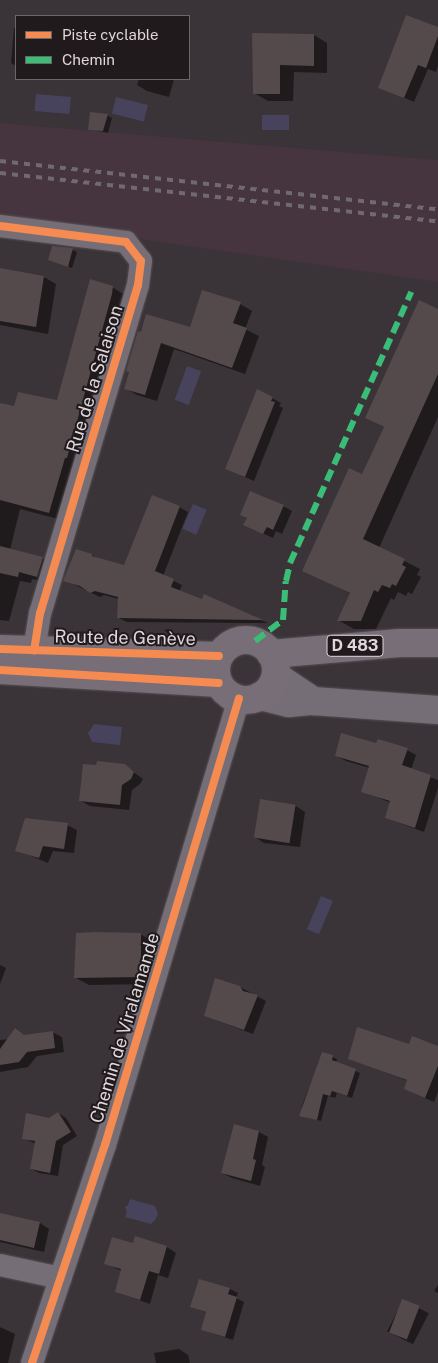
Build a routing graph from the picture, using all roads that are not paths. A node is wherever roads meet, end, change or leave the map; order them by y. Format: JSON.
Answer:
{"nodes":[{"id":1,"x":0,"y":226,"type":"edge"},
{"id":2,"x":438,"y":643,"type":"edge"},
{"id":3,"x":0,"y":649,"type":"edge"},
{"id":4,"x":34,"y":651,"type":"junction"},
{"id":5,"x":219,"y":656,"type":"junction"},
{"id":6,"x":0,"y":670,"type":"edge"},
{"id":7,"x":253,"y":682,"type":"junction"},
{"id":8,"x":438,"y":710,"type":"edge"},
{"id":9,"x":0,"y":1265,"type":"edge"},
{"id":10,"x":61,"y":1278,"type":"junction"},
{"id":11,"x":32,"y":1363,"type":"edge"}],
"edges":[{"from":1,"to":4,"type":"street","name":"Rue de la Salaison"},
{"from":2,"to":7,"type":"main road","number":"D 483"},
{"from":3,"to":4,"type":"main road","name":"Route de Genève"},
{"from":4,"to":5,"type":"main road","name":"Route de Genève"},
{"from":5,"to":7,"type":"main road"},
{"from":5,"to":7,"type":"main road"},
{"from":6,"to":7,"type":"main road","name":"Route de Genève","number":"D 483"},
{"from":7,"to":8,"type":"street"},
{"from":7,"to":10,"type":"street","name":"Chemin de Viralamande"},
{"from":9,"to":10,"type":"street"},
{"from":10,"to":11,"type":"street","name":"Chemin de Viralamande"}]}
